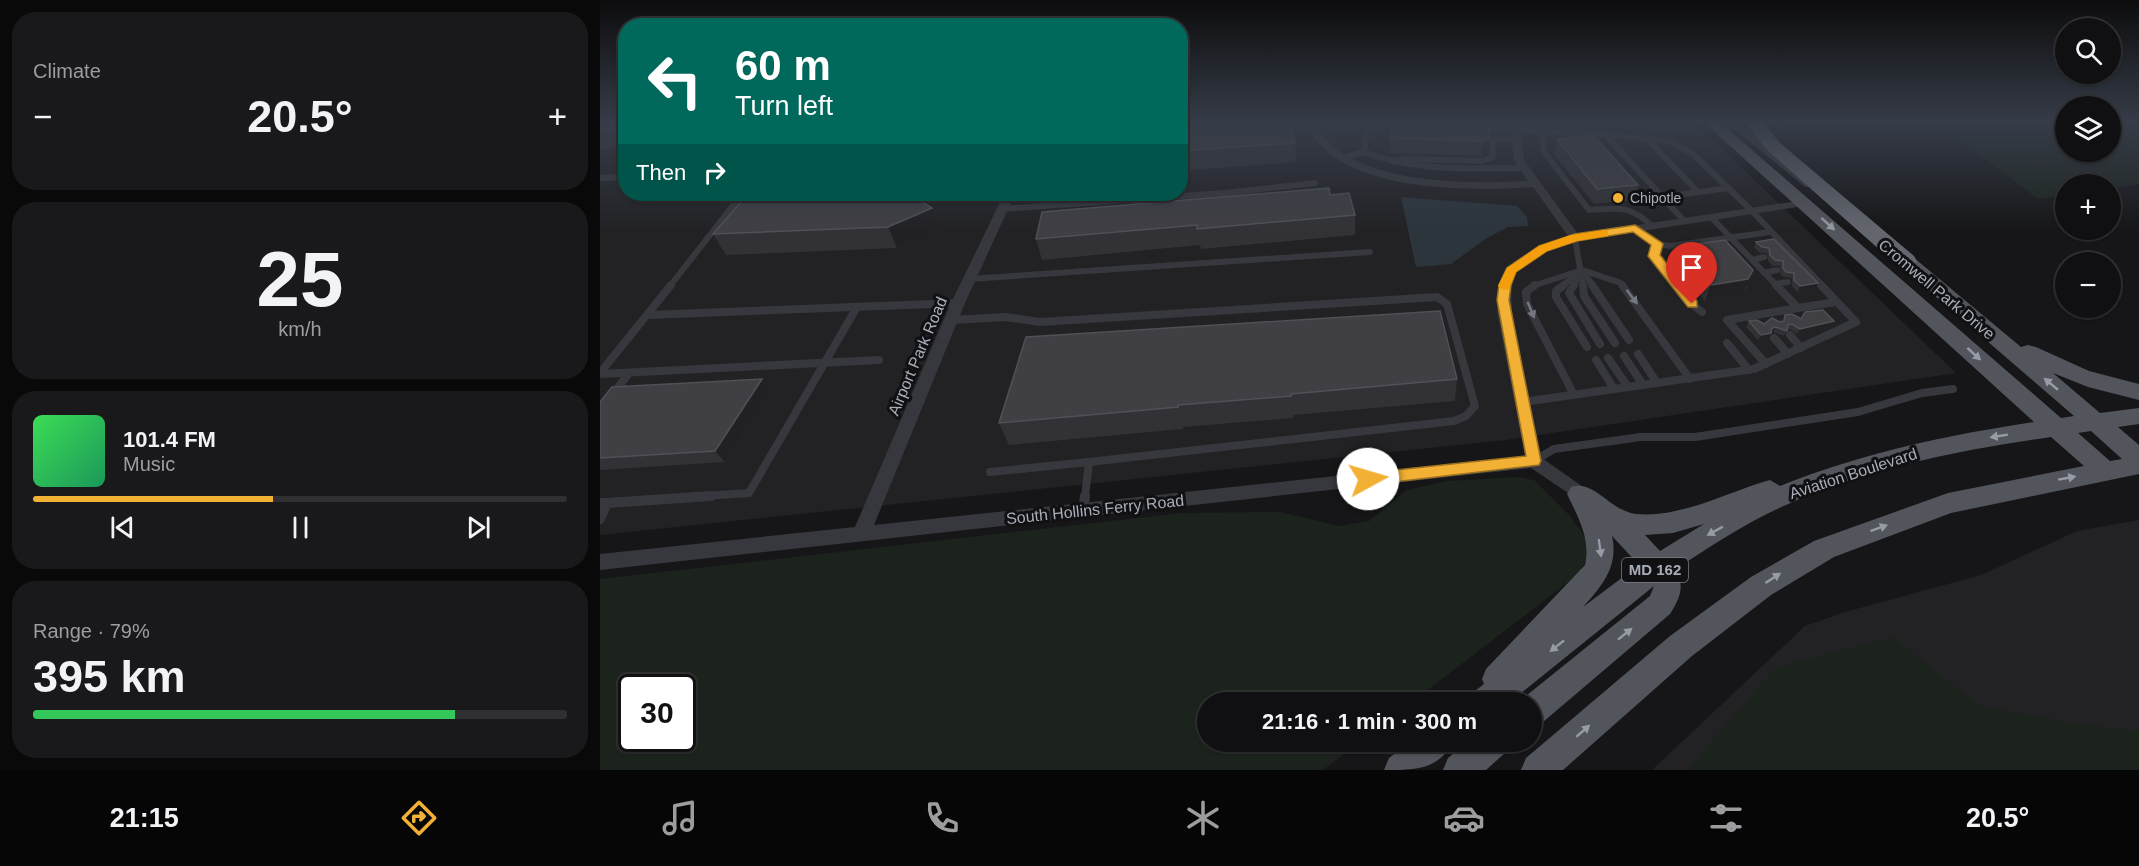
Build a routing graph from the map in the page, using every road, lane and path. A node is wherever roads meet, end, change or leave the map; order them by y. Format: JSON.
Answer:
{"nodes":[{"id":1,"x":1344,"y":159,"type":"edge"},
{"id":2,"x":1378,"y":159,"type":"edge"},
{"id":3,"x":1487,"y":159,"type":"edge"},
{"id":4,"x":1519,"y":159,"type":"edge"},
{"id":5,"x":1549,"y":159,"type":"edge"},
{"id":6,"x":1628,"y":159,"type":"edge"},
{"id":7,"x":1666,"y":159,"type":"edge"},
{"id":8,"x":1698,"y":159,"type":"edge"},
{"id":9,"x":1753,"y":159,"type":"edge"},
{"id":10,"x":1777,"y":159,"type":"edge"},
{"id":11,"x":1788,"y":159,"type":"edge"},
{"id":12,"x":1384,"y":162,"type":"junction"},
{"id":13,"x":1524,"y":168,"type":"junction"},
{"id":14,"x":618,"y":177,"type":"edge"},
{"id":15,"x":600,"y":178,"type":"edge"},
{"id":16,"x":1315,"y":183,"type":"dead end"},
{"id":17,"x":1534,"y":184,"type":"junction"},
{"id":18,"x":1729,"y":188,"type":"junction"},
{"id":19,"x":1698,"y":192,"type":"junction"},
{"id":20,"x":1188,"y":196,"type":"edge"},
{"id":21,"x":1662,"y":197,"type":"junction"},
{"id":22,"x":738,"y":201,"type":"edge"},
{"id":23,"x":1006,"y":201,"type":"edge"},
{"id":24,"x":1110,"y":201,"type":"edge"},
{"id":25,"x":1804,"y":203,"type":"junction"},
{"id":26,"x":1002,"y":208,"type":"junction"},
{"id":27,"x":1752,"y":211,"type":"junction"},
{"id":28,"x":1711,"y":217,"type":"junction"},
{"id":29,"x":1684,"y":221,"type":"junction"},
{"id":30,"x":1652,"y":226,"type":"junction"},
{"id":31,"x":1635,"y":228,"type":"junction"},
{"id":32,"x":1770,"y":232,"type":"junction"},
{"id":33,"x":1730,"y":237,"type":"junction"},
{"id":34,"x":1575,"y":238,"type":"junction"},
{"id":35,"x":1657,"y":244,"type":"junction"},
{"id":36,"x":1370,"y":252,"type":"dead end"},
{"id":37,"x":1764,"y":257,"type":"dead end"},
{"id":38,"x":1752,"y":260,"type":"junction"},
{"id":39,"x":1906,"y":261,"type":"junction"},
{"id":40,"x":1582,"y":270,"type":"junction"},
{"id":41,"x":1777,"y":270,"type":"dead end"},
{"id":42,"x":1764,"y":273,"type":"junction"},
{"id":43,"x":969,"y":279,"type":"junction"},
{"id":44,"x":1788,"y":282,"type":"dead end"},
{"id":45,"x":1775,"y":284,"type":"junction"},
{"id":46,"x":1836,"y":302,"type":"junction"},
{"id":47,"x":958,"y":303,"type":"junction"},
{"id":48,"x":857,"y":307,"type":"junction"},
{"id":49,"x":1798,"y":308,"type":"junction"},
{"id":50,"x":1789,"y":309,"type":"junction"},
{"id":51,"x":1702,"y":312,"type":"dead end"},
{"id":52,"x":1769,"y":313,"type":"junction"},
{"id":53,"x":647,"y":315,"type":"junction"},
{"id":54,"x":1753,"y":315,"type":"junction"},
{"id":55,"x":1797,"y":319,"type":"edge"},
{"id":56,"x":951,"y":320,"type":"junction"},
{"id":57,"x":1778,"y":322,"type":"edge"},
{"id":58,"x":1761,"y":324,"type":"edge"},
{"id":59,"x":1983,"y":327,"type":"junction"},
{"id":60,"x":1809,"y":332,"type":"edge"},
{"id":61,"x":1790,"y":335,"type":"edge"},
{"id":62,"x":1774,"y":338,"type":"dead end"},
{"id":63,"x":1629,"y":340,"type":"dead end"},
{"id":64,"x":1817,"y":340,"type":"junction"},
{"id":65,"x":1615,"y":343,"type":"dead end"},
{"id":66,"x":1727,"y":343,"type":"dead end"},
{"id":67,"x":1600,"y":344,"type":"dead end"},
{"id":68,"x":1587,"y":347,"type":"dead end"},
{"id":69,"x":1801,"y":348,"type":"junction"},
{"id":70,"x":1638,"y":354,"type":"dead end"},
{"id":71,"x":1788,"y":354,"type":"junction"},
{"id":72,"x":1624,"y":356,"type":"dead end"},
{"id":73,"x":1608,"y":358,"type":"dead end"},
{"id":74,"x":879,"y":360,"type":"dead end"},
{"id":75,"x":1596,"y":360,"type":"dead end"},
{"id":76,"x":825,"y":363,"type":"junction"},
{"id":77,"x":1766,"y":364,"type":"junction"},
{"id":78,"x":1749,"y":370,"type":"junction"},
{"id":79,"x":629,"y":373,"type":"junction"},
{"id":80,"x":600,"y":374,"type":"edge"},
{"id":81,"x":1690,"y":379,"type":"junction"},
{"id":82,"x":1657,"y":383,"type":"junction"},
{"id":83,"x":1643,"y":385,"type":"junction"},
{"id":84,"x":1628,"y":387,"type":"junction"},
{"id":85,"x":1614,"y":389,"type":"junction"},
{"id":86,"x":1953,"y":389,"type":"dead end"},
{"id":87,"x":2139,"y":392,"type":"edge"},
{"id":88,"x":1574,"y":395,"type":"junction"},
{"id":89,"x":607,"y":401,"type":"edge"},
{"id":90,"x":1522,"y":402,"type":"junction"},
{"id":91,"x":2139,"y":416,"type":"edge"},
{"id":92,"x":2095,"y":422,"type":"junction"},
{"id":93,"x":2056,"y":428,"type":"junction"},
{"id":94,"x":2139,"y":459,"type":"edge"},
{"id":95,"x":1534,"y":461,"type":"junction"},
{"id":96,"x":1089,"y":462,"type":"junction"},
{"id":97,"x":2139,"y":465,"type":"edge"},
{"id":98,"x":2105,"y":471,"type":"junction"},
{"id":99,"x":990,"y":472,"type":"dead end"},
{"id":100,"x":1845,"y":472,"type":"junction"},
{"id":101,"x":1580,"y":494,"type":"junction"},
{"id":102,"x":604,"y":503,"type":"edge"},
{"id":103,"x":1083,"y":510,"type":"junction"},
{"id":104,"x":1611,"y":518,"type":"junction"},
{"id":105,"x":600,"y":519,"type":"edge"},
{"id":106,"x":861,"y":534,"type":"junction"},
{"id":107,"x":600,"y":562,"type":"edge"},
{"id":108,"x":1659,"y":567,"type":"junction"},
{"id":109,"x":1484,"y":692,"type":"edge"},
{"id":110,"x":1499,"y":692,"type":"edge"},
{"id":111,"x":1542,"y":703,"type":"edge"},
{"id":112,"x":1423,"y":752,"type":"edge"},
{"id":113,"x":1482,"y":752,"type":"edge"},
{"id":114,"x":1401,"y":770,"type":"edge"},
{"id":115,"x":1460,"y":770,"type":"edge"},
{"id":116,"x":1538,"y":770,"type":"edge"}],
"edges":[{"from":1,"to":17,"type":"street"},
{"from":2,"to":12,"type":"lane"},
{"from":3,"to":12,"type":"lane"},
{"from":4,"to":13,"type":"street"},
{"from":5,"to":30,"type":"lane"},
{"from":6,"to":21,"type":"lane"},
{"from":7,"to":19,"type":"lane"},
{"from":8,"to":18,"type":"lane"},
{"from":9,"to":25,"type":"main road","name":"Cromwell Park Drive"},
{"from":10,"to":39,"type":"street","name":"Cromwell Park Drive"},
{"from":11,"to":39,"type":"highway"},
{"from":12,"to":13,"type":"lane"},
{"from":13,"to":17,"type":"street"},
{"from":14,"to":15,"type":"lane"},
{"from":16,"to":20,"type":"lane"},
{"from":17,"to":34,"type":"street"},
{"from":18,"to":19,"type":"lane"},
{"from":18,"to":27,"type":"lane"},
{"from":19,"to":21,"type":"lane"},
{"from":21,"to":29,"type":"lane"},
{"from":22,"to":53,"type":"lane"},
{"from":23,"to":26,"type":"street","name":"Airport Park Road"},
{"from":24,"to":26,"type":"lane"},
{"from":25,"to":27,"type":"street"},
{"from":25,"to":93,"type":"main road","name":"Cromwell Park Drive","one_way":true},
{"from":26,"to":43,"type":"street","name":"Airport Park Road"},
{"from":27,"to":28,"type":"street"},
{"from":27,"to":32,"type":"lane"},
{"from":28,"to":29,"type":"street"},
{"from":28,"to":33,"type":"lane"},
{"from":29,"to":30,"type":"street"},
{"from":30,"to":31,"type":"street"},
{"from":31,"to":34,"type":"street"},
{"from":31,"to":35,"type":"lane"},
{"from":32,"to":33,"type":"lane"},
{"from":32,"to":46,"type":"lane"},
{"from":33,"to":35,"type":"lane"},
{"from":33,"to":38,"type":"lane"},
{"from":34,"to":40,"type":"lane"},
{"from":34,"to":90,"type":"street"},
{"from":35,"to":51,"type":"lane"},
{"from":36,"to":43,"type":"lane"},
{"from":37,"to":38,"type":"lane"},
{"from":38,"to":42,"type":"lane"},
{"from":39,"to":59,"type":"main road","name":"Cromwell Park Drive"},
{"from":40,"to":63,"type":"lane"},
{"from":40,"to":65,"type":"lane"},
{"from":40,"to":67,"type":"lane"},
{"from":40,"to":68,"type":"lane"},
{"from":40,"to":81,"type":"lane","one_way":true},
{"from":40,"to":88,"type":"lane","one_way":true},
{"from":41,"to":42,"type":"lane"},
{"from":42,"to":45,"type":"lane"},
{"from":43,"to":47,"type":"street","name":"Airport Park Road"},
{"from":44,"to":45,"type":"lane"},
{"from":45,"to":49,"type":"lane"},
{"from":46,"to":49,"type":"lane"},
{"from":46,"to":64,"type":"lane"},
{"from":47,"to":48,"type":"lane"},
{"from":47,"to":56,"type":"street","name":"Airport Park Road"},
{"from":48,"to":53,"type":"lane"},
{"from":48,"to":76,"type":"lane"},
{"from":49,"to":50,"type":"lane"},
{"from":50,"to":52,"type":"lane"},
{"from":50,"to":55,"type":"lane"},
{"from":52,"to":54,"type":"lane"},
{"from":52,"to":57,"type":"lane"},
{"from":53,"to":80,"type":"lane"},
{"from":54,"to":58,"type":"lane"},
{"from":54,"to":77,"type":"lane"},
{"from":56,"to":96,"type":"lane"},
{"from":56,"to":106,"type":"street","name":"Airport Park Road"},
{"from":59,"to":87,"type":"main road"},
{"from":92,"to":59,"type":"main road","name":"Cromwell Park Drive","one_way":true},
{"from":60,"to":64,"type":"lane"},
{"from":61,"to":69,"type":"lane"},
{"from":62,"to":71,"type":"lane"},
{"from":64,"to":69,"type":"lane"},
{"from":66,"to":78,"type":"lane"},
{"from":69,"to":71,"type":"lane"},
{"from":70,"to":82,"type":"lane"},
{"from":71,"to":77,"type":"lane"},
{"from":72,"to":83,"type":"lane"},
{"from":73,"to":84,"type":"lane"},
{"from":74,"to":76,"type":"lane"},
{"from":75,"to":85,"type":"lane"},
{"from":76,"to":79,"type":"lane"},
{"from":76,"to":102,"type":"lane"},
{"from":77,"to":78,"type":"lane"},
{"from":78,"to":81,"type":"lane"},
{"from":79,"to":80,"type":"lane"},
{"from":79,"to":89,"type":"lane"},
{"from":81,"to":82,"type":"lane"},
{"from":82,"to":83,"type":"lane"},
{"from":83,"to":84,"type":"lane"},
{"from":84,"to":85,"type":"lane"},
{"from":85,"to":88,"type":"lane"},
{"from":86,"to":95,"type":"lane"},
{"from":88,"to":90,"type":"lane"},
{"from":90,"to":95,"type":"street"},
{"from":91,"to":92,"type":"main road","name":"Aviation Boulevard","number":"MD 162"},
{"from":92,"to":93,"type":"main road","name":"Aviation Boulevard","number":"MD 162"},
{"from":92,"to":94,"type":"main road","name":"Cromwell Park Drive"},
{"from":93,"to":98,"type":"main road","name":"Cromwell Park Drive"},
{"from":93,"to":100,"type":"main road","name":"Aviation Boulevard","number":"MD 162","one_way":true},
{"from":95,"to":101,"type":"street"},
{"from":95,"to":103,"type":"street","name":"South Hollins Ferry Road"},
{"from":96,"to":99,"type":"lane"},
{"from":96,"to":103,"type":"lane"},
{"from":97,"to":98,"type":"main road"},
{"from":116,"to":98,"type":"main road","one_way":true},
{"from":100,"to":104,"type":"main road"},
{"from":100,"to":108,"type":"main road","name":"Aviation Boulevard","number":"MD 162","one_way":true},
{"from":101,"to":104,"type":"main road"},
{"from":101,"to":109,"type":"main road","one_way":true},
{"from":102,"to":105,"type":"lane"},
{"from":103,"to":106,"type":"street","name":"South Hollins Ferry Road"},
{"from":104,"to":108,"type":"main road"},
{"from":106,"to":107,"type":"street","name":"South Hollins Ferry Road"},
{"from":108,"to":110,"type":"main road","name":"Aviation Boulevard","number":"MD 162","one_way":true},
{"from":111,"to":108,"type":"main road","one_way":true},
{"from":112,"to":114,"type":"main road"},
{"from":113,"to":115,"type":"main road"}]}
